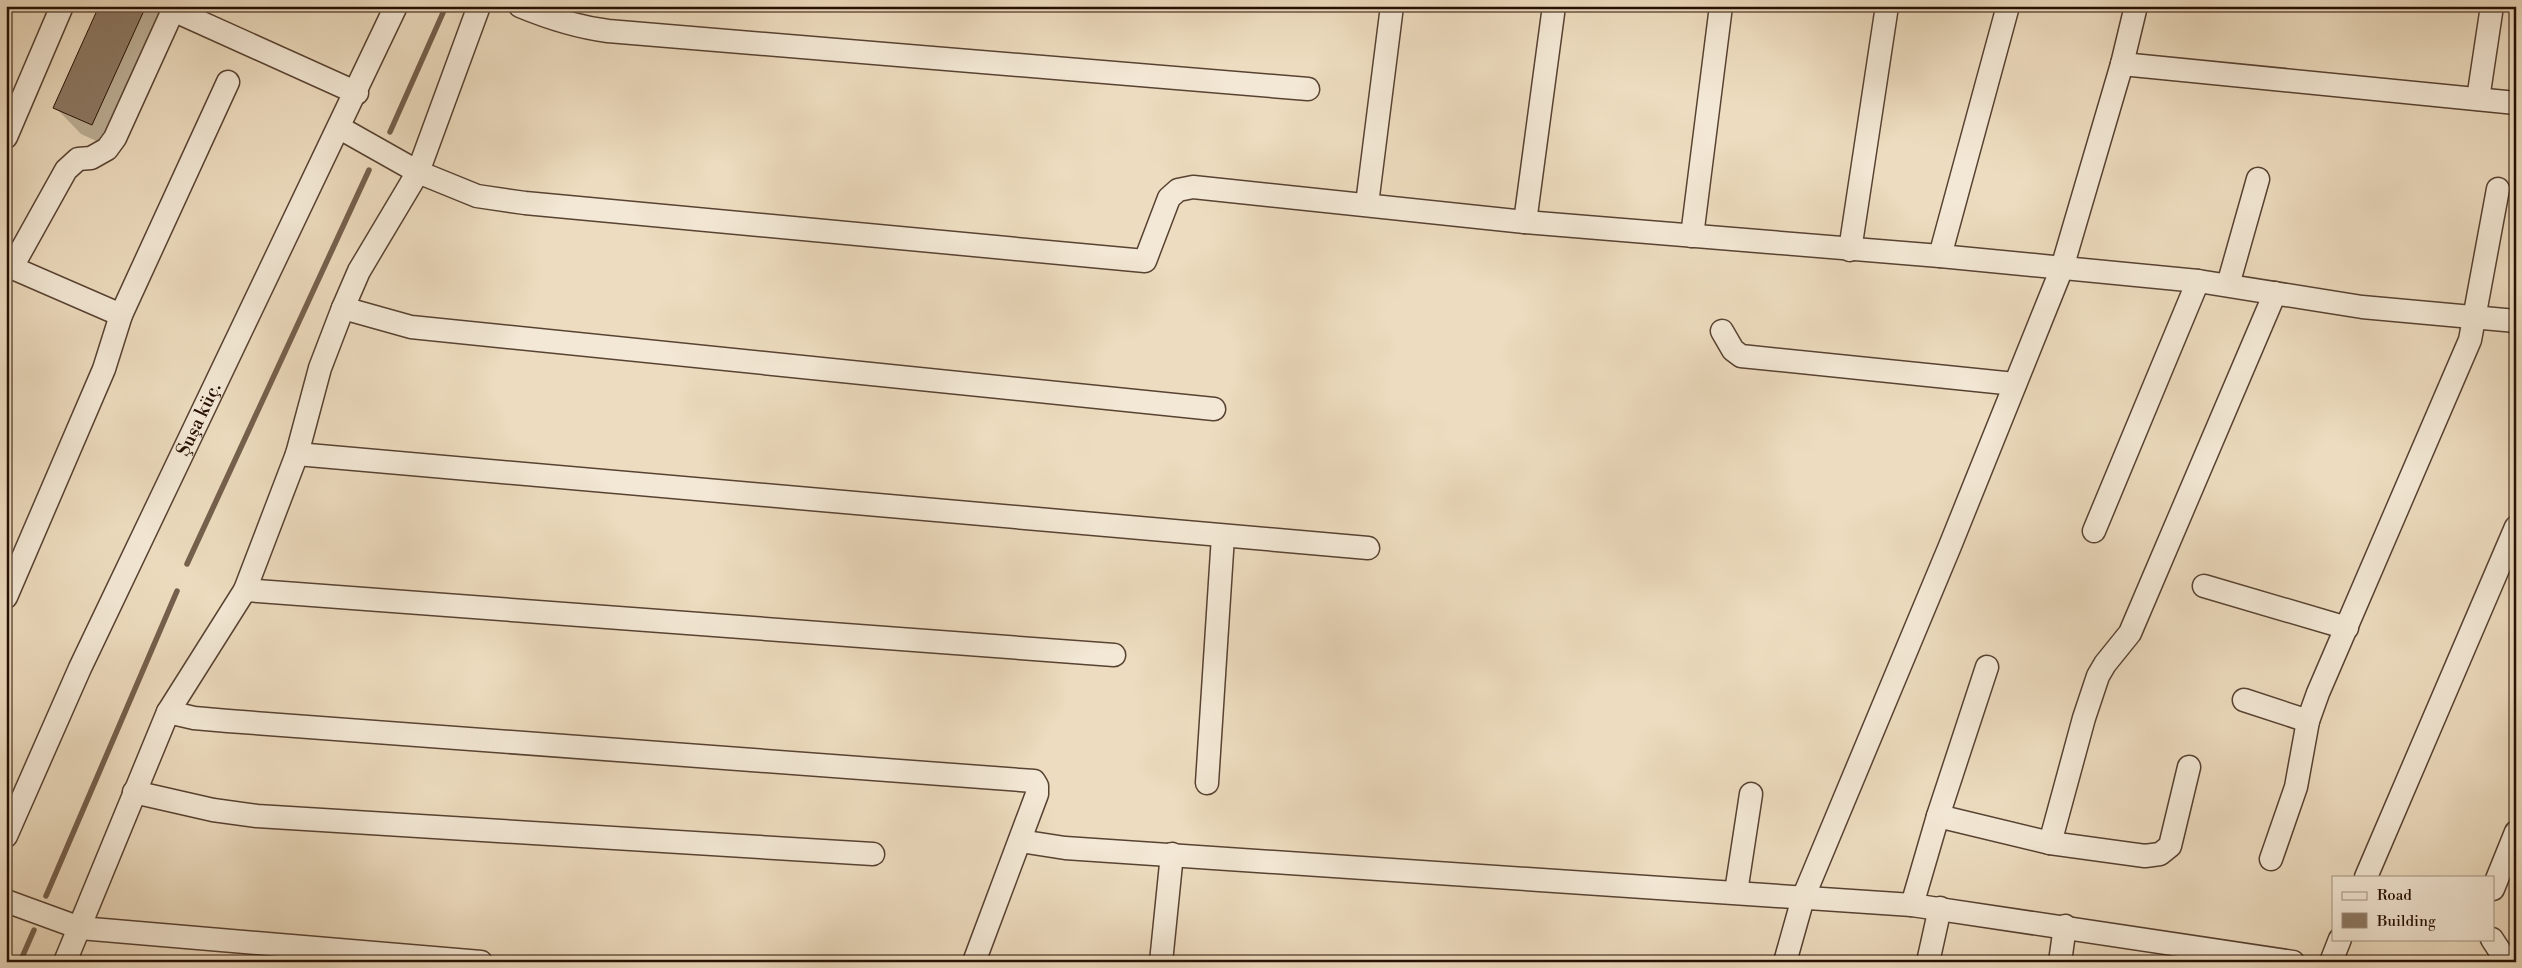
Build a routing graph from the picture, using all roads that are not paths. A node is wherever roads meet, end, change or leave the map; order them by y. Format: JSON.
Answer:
{"nodes":[{"id":1,"x":62,"y":6,"type":"edge"},
{"id":2,"x":396,"y":6,"type":"edge"},
{"id":3,"x":479,"y":6,"type":"edge"},
{"id":4,"x":520,"y":6,"type":"edge"},
{"id":5,"x":1392,"y":6,"type":"edge"},
{"id":6,"x":1554,"y":6,"type":"edge"},
{"id":7,"x":1721,"y":6,"type":"edge"},
{"id":8,"x":1887,"y":6,"type":"edge"},
{"id":9,"x":2008,"y":6,"type":"edge"},
{"id":10,"x":2136,"y":6,"type":"edge"},
{"id":11,"x":2492,"y":6,"type":"edge"},
{"id":12,"x":174,"y":8,"type":"edge"},
{"id":13,"x":2122,"y":64,"type":"junction"},
{"id":14,"x":228,"y":82,"type":"dead end"},
{"id":15,"x":1308,"y":89,"type":"dead end"},
{"id":16,"x":357,"y":93,"type":"junction"},
{"id":17,"x":2478,"y":99,"type":"junction"},
{"id":18,"x":2516,"y":103,"type":"edge"},
{"id":19,"x":340,"y":128,"type":"junction"},
{"id":20,"x":6,"y":137,"type":"edge"},
{"id":21,"x":418,"y":172,"type":"junction"},
{"id":22,"x":2258,"y":179,"type":"dead end"},
{"id":23,"x":2498,"y":189,"type":"dead end"},
{"id":24,"x":1367,"y":204,"type":"junction"},
{"id":25,"x":1525,"y":222,"type":"junction"},
{"id":26,"x":1692,"y":236,"type":"junction"},
{"id":27,"x":1850,"y":250,"type":"junction"},
{"id":28,"x":1940,"y":256,"type":"junction"},
{"id":29,"x":9,"y":266,"type":"edge"},
{"id":30,"x":2062,"y":268,"type":"junction"},
{"id":31,"x":2198,"y":281,"type":"junction"},
{"id":32,"x":2228,"y":285,"type":"junction"},
{"id":33,"x":2275,"y":292,"type":"junction"},
{"id":34,"x":343,"y":308,"type":"junction"},
{"id":35,"x":122,"y":315,"type":"junction"},
{"id":36,"x":2476,"y":318,"type":"junction"},
{"id":37,"x":2516,"y":321,"type":"edge"},
{"id":38,"x":1722,"y":331,"type":"dead end"},
{"id":39,"x":2015,"y":384,"type":"junction"},
{"id":40,"x":1214,"y":409,"type":"dead end"},
{"id":41,"x":297,"y":454,"type":"junction"},
{"id":42,"x":2516,"y":526,"type":"edge"},
{"id":43,"x":2094,"y":531,"type":"dead end"},
{"id":44,"x":1223,"y":536,"type":"junction"},
{"id":45,"x":1368,"y":548,"type":"dead end"},
{"id":46,"x":2204,"y":586,"type":"dead end"},
{"id":47,"x":245,"y":590,"type":"junction"},
{"id":48,"x":6,"y":597,"type":"edge"},
{"id":49,"x":2347,"y":628,"type":"junction"},
{"id":50,"x":1114,"y":654,"type":"dead end"},
{"id":51,"x":1987,"y":666,"type":"dead end"},
{"id":52,"x":2244,"y":700,"type":"dead end"},
{"id":53,"x":168,"y":712,"type":"junction"},
{"id":54,"x":2308,"y":720,"type":"junction"},
{"id":55,"x":2188,"y":768,"type":"dead end"},
{"id":56,"x":1207,"y":783,"type":"dead end"},
{"id":57,"x":134,"y":792,"type":"junction"},
{"id":58,"x":1752,"y":794,"type":"dead end"},
{"id":59,"x":1938,"y":816,"type":"junction"},
{"id":60,"x":2516,"y":832,"type":"edge"},
{"id":61,"x":6,"y":836,"type":"edge"},
{"id":62,"x":1020,"y":841,"type":"junction"},
{"id":63,"x":2050,"y":843,"type":"junction"},
{"id":64,"x":874,"y":854,"type":"dead end"},
{"id":65,"x":1172,"y":854,"type":"junction"},
{"id":66,"x":2271,"y":859,"type":"dead end"},
{"id":67,"x":2366,"y":876,"type":"edge"},
{"id":68,"x":2494,"y":887,"type":"edge"},
{"id":69,"x":1736,"y":892,"type":"junction"},
{"id":70,"x":1803,"y":898,"type":"junction"},
{"id":71,"x":6,"y":901,"type":"edge"},
{"id":72,"x":1912,"y":905,"type":"junction"},
{"id":73,"x":1940,"y":908,"type":"junction"},
{"id":74,"x":2066,"y":926,"type":"junction"},
{"id":75,"x":80,"y":928,"type":"junction"},
{"id":76,"x":2340,"y":940,"type":"edge"},
{"id":77,"x":2232,"y":957,"type":"edge"},
{"id":78,"x":65,"y":962,"type":"edge"},
{"id":79,"x":481,"y":962,"type":"edge"},
{"id":80,"x":974,"y":962,"type":"edge"},
{"id":81,"x":1161,"y":962,"type":"edge"},
{"id":82,"x":1785,"y":962,"type":"edge"},
{"id":83,"x":1928,"y":962,"type":"edge"},
{"id":84,"x":2060,"y":962,"type":"edge"},
{"id":85,"x":2293,"y":962,"type":"edge"},
{"id":86,"x":2331,"y":962,"type":"edge"}],
"edges":[{"from":1,"to":20,"type":"street"},
{"from":2,"to":16,"type":"street","name":"Şuşa küç."},
{"from":3,"to":21,"type":"street"},
{"from":4,"to":15,"type":"street"},
{"from":5,"to":24,"type":"street"},
{"from":6,"to":25,"type":"street"},
{"from":7,"to":26,"type":"street"},
{"from":8,"to":27,"type":"street"},
{"from":9,"to":28,"type":"street"},
{"from":10,"to":13,"type":"street"},
{"from":11,"to":17,"type":"street"},
{"from":12,"to":16,"type":"street"},
{"from":12,"to":29,"type":"street"},
{"from":13,"to":17,"type":"street"},
{"from":13,"to":30,"type":"street"},
{"from":14,"to":35,"type":"street"},
{"from":16,"to":19,"type":"street","name":"Şuşa küç."},
{"from":17,"to":18,"type":"street"},
{"from":19,"to":21,"type":"street"},
{"from":19,"to":61,"type":"street","name":"Şuşa küç."},
{"from":21,"to":24,"type":"street"},
{"from":21,"to":34,"type":"street"},
{"from":22,"to":32,"type":"street"},
{"from":23,"to":36,"type":"street"},
{"from":24,"to":25,"type":"street"},
{"from":25,"to":26,"type":"street"},
{"from":26,"to":27,"type":"street"},
{"from":27,"to":28,"type":"street"},
{"from":28,"to":30,"type":"street"},
{"from":29,"to":35,"type":"street"},
{"from":30,"to":31,"type":"street"},
{"from":30,"to":39,"type":"street"},
{"from":31,"to":32,"type":"street"},
{"from":31,"to":43,"type":"street"},
{"from":32,"to":33,"type":"street"},
{"from":33,"to":36,"type":"street"},
{"from":33,"to":63,"type":"street"},
{"from":34,"to":40,"type":"street"},
{"from":34,"to":41,"type":"street"},
{"from":35,"to":48,"type":"street"},
{"from":36,"to":37,"type":"street"},
{"from":36,"to":49,"type":"street"},
{"from":38,"to":39,"type":"street"},
{"from":39,"to":70,"type":"street"},
{"from":41,"to":44,"type":"street"},
{"from":41,"to":47,"type":"street"},
{"from":42,"to":67,"type":"street"},
{"from":44,"to":45,"type":"street"},
{"from":44,"to":56,"type":"street"},
{"from":46,"to":49,"type":"street"},
{"from":47,"to":50,"type":"street"},
{"from":47,"to":53,"type":"street"},
{"from":49,"to":54,"type":"street"},
{"from":51,"to":59,"type":"street"},
{"from":52,"to":54,"type":"street"},
{"from":53,"to":57,"type":"street"},
{"from":53,"to":62,"type":"street"},
{"from":54,"to":66,"type":"street"},
{"from":55,"to":63,"type":"street"},
{"from":57,"to":64,"type":"street"},
{"from":57,"to":75,"type":"street"},
{"from":58,"to":69,"type":"street"},
{"from":59,"to":63,"type":"street"},
{"from":59,"to":72,"type":"street"},
{"from":60,"to":68,"type":"street"},
{"from":62,"to":65,"type":"street"},
{"from":62,"to":80,"type":"street"},
{"from":65,"to":69,"type":"street"},
{"from":65,"to":81,"type":"street"},
{"from":69,"to":70,"type":"street"},
{"from":70,"to":72,"type":"street"},
{"from":70,"to":82,"type":"street"},
{"from":71,"to":75,"type":"street"},
{"from":72,"to":73,"type":"street"},
{"from":73,"to":74,"type":"street"},
{"from":73,"to":83,"type":"street"},
{"from":74,"to":77,"type":"street"},
{"from":74,"to":84,"type":"street"},
{"from":75,"to":78,"type":"street"},
{"from":75,"to":79,"type":"street"},
{"from":76,"to":86,"type":"street"},
{"from":77,"to":85,"type":"street"}]}
